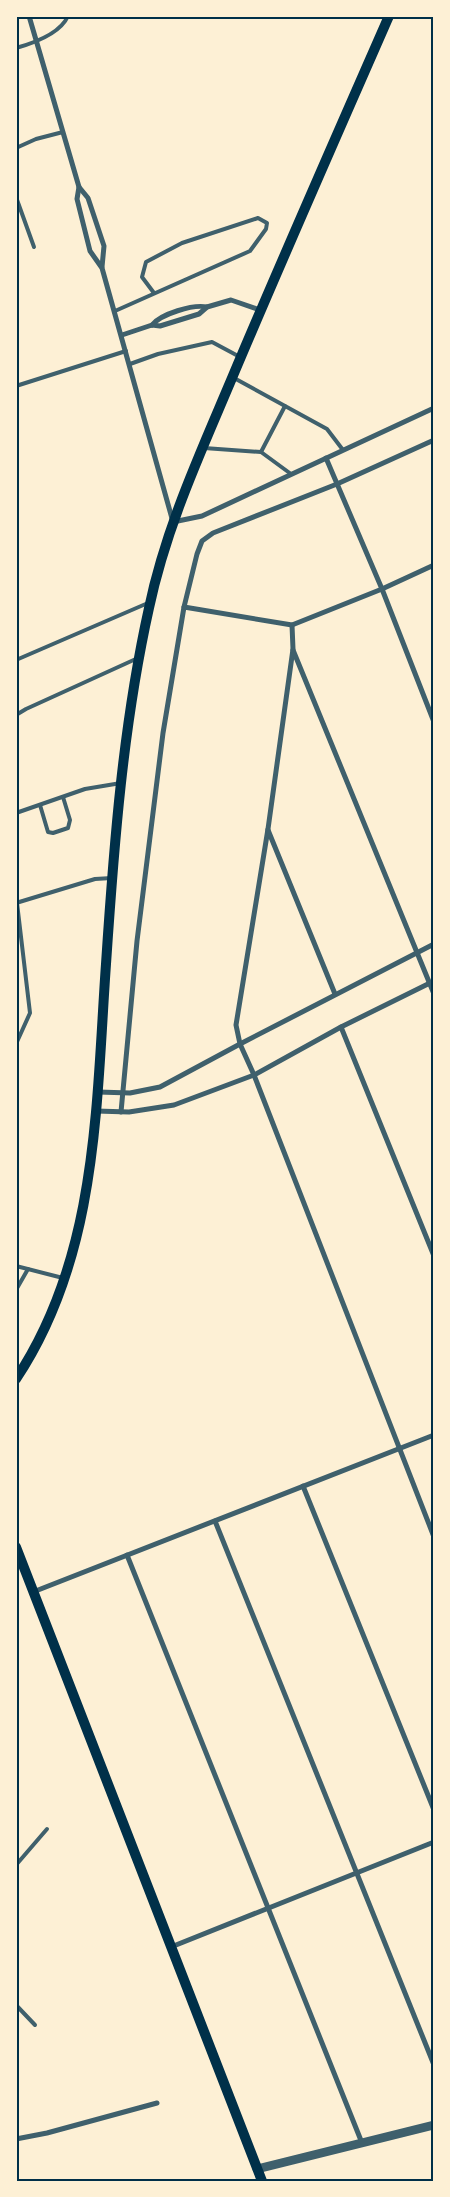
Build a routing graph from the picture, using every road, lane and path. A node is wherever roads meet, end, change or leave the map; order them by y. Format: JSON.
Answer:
{"nodes":[{"id":1,"x":29,"y":16,"type":"edge"},
{"id":2,"x":68,"y":16,"type":"edge"},
{"id":3,"x":389,"y":16,"type":"edge"},
{"id":4,"x":36,"y":41,"type":"junction"},
{"id":5,"x":16,"y":48,"type":"edge"},
{"id":6,"x":63,"y":132,"type":"junction"},
{"id":7,"x":16,"y":148,"type":"edge"},
{"id":8,"x":79,"y":187,"type":"junction"},
{"id":9,"x":16,"y":197,"type":"edge"},
{"id":10,"x":34,"y":247,"type":"dead end"},
{"id":11,"x":102,"y":268,"type":"junction"},
{"id":12,"x":154,"y":293,"type":"junction"},
{"id":13,"x":207,"y":307,"type":"junction"},
{"id":14,"x":115,"y":310,"type":"junction"},
{"id":15,"x":260,"y":310,"type":"junction"},
{"id":16,"x":152,"y":325,"type":"junction"},
{"id":17,"x":122,"y":335,"type":"junction"},
{"id":18,"x":126,"y":351,"type":"junction"},
{"id":19,"x":240,"y":357,"type":"junction"},
{"id":20,"x":130,"y":364,"type":"junction"},
{"id":21,"x":232,"y":377,"type":"junction"},
{"id":22,"x":16,"y":386,"type":"edge"},
{"id":23,"x":285,"y":406,"type":"junction"},
{"id":24,"x":434,"y":408,"type":"edge"},
{"id":25,"x":434,"y":440,"type":"edge"},
{"id":26,"x":202,"y":448,"type":"junction"},
{"id":27,"x":343,"y":450,"type":"junction"},
{"id":28,"x":261,"y":452,"type":"junction"},
{"id":29,"x":326,"y":458,"type":"junction"},
{"id":30,"x":291,"y":474,"type":"junction"},
{"id":31,"x":337,"y":484,"type":"junction"},
{"id":32,"x":173,"y":522,"type":"junction"},
{"id":33,"x":434,"y":565,"type":"edge"},
{"id":34,"x":382,"y":589,"type":"junction"},
{"id":35,"x":150,"y":602,"type":"junction"},
{"id":36,"x":184,"y":607,"type":"junction"},
{"id":37,"x":292,"y":625,"type":"junction"},
{"id":38,"x":293,"y":649,"type":"junction"},
{"id":39,"x":140,"y":657,"type":"junction"},
{"id":40,"x":16,"y":660,"type":"edge"},
{"id":41,"x":16,"y":715,"type":"edge"},
{"id":42,"x":434,"y":722,"type":"edge"},
{"id":43,"x":121,"y":783,"type":"junction"},
{"id":44,"x":63,"y":796,"type":"junction"},
{"id":45,"x":40,"y":805,"type":"junction"},
{"id":46,"x":16,"y":813,"type":"edge"},
{"id":47,"x":268,"y":829,"type":"junction"},
{"id":48,"x":112,"y":878,"type":"junction"},
{"id":49,"x":17,"y":903,"type":"edge"},
{"id":50,"x":22,"y":937,"type":"junction"},
{"id":51,"x":16,"y":940,"type":"edge"},
{"id":52,"x":434,"y":944,"type":"edge"},
{"id":53,"x":417,"y":952,"type":"junction"},
{"id":54,"x":432,"y":982,"type":"edge"},
{"id":55,"x":335,"y":994,"type":"junction"},
{"id":56,"x":434,"y":994,"type":"edge"},
{"id":57,"x":341,"y":1027,"type":"junction"},
{"id":58,"x":16,"y":1044,"type":"edge"},
{"id":59,"x":240,"y":1044,"type":"junction"},
{"id":60,"x":254,"y":1075,"type":"junction"},
{"id":61,"x":97,"y":1092,"type":"junction"},
{"id":62,"x":123,"y":1093,"type":"junction"},
{"id":63,"x":96,"y":1111,"type":"junction"},
{"id":64,"x":122,"y":1112,"type":"junction"},
{"id":65,"x":434,"y":1256,"type":"edge"},
{"id":66,"x":16,"y":1266,"type":"edge"},
{"id":67,"x":28,"y":1269,"type":"junction"},
{"id":68,"x":65,"y":1279,"type":"junction"},
{"id":69,"x":16,"y":1290,"type":"edge"},
{"id":70,"x":16,"y":1380,"type":"edge"},
{"id":71,"x":434,"y":1435,"type":"edge"},
{"id":72,"x":399,"y":1448,"type":"junction"},
{"id":73,"x":303,"y":1486,"type":"junction"},
{"id":74,"x":215,"y":1520,"type":"junction"},
{"id":75,"x":434,"y":1537,"type":"edge"},
{"id":76,"x":16,"y":1547,"type":"edge"},
{"id":77,"x":127,"y":1555,"type":"junction"},
{"id":78,"x":33,"y":1592,"type":"junction"},
{"id":79,"x":434,"y":1810,"type":"edge"},
{"id":80,"x":47,"y":1829,"type":"dead end"},
{"id":81,"x":434,"y":1842,"type":"edge"},
{"id":82,"x":16,"y":1865,"type":"edge"},
{"id":83,"x":356,"y":1873,"type":"junction"},
{"id":84,"x":268,"y":1908,"type":"junction"},
{"id":85,"x":171,"y":1947,"type":"junction"},
{"id":86,"x":16,"y":2005,"type":"edge"},
{"id":87,"x":35,"y":2025,"type":"dead end"},
{"id":88,"x":434,"y":2065,"type":"edge"},
{"id":89,"x":157,"y":2103,"type":"dead end"},
{"id":90,"x":434,"y":2125,"type":"edge"},
{"id":91,"x":16,"y":2139,"type":"edge"},
{"id":92,"x":362,"y":2143,"type":"junction"},
{"id":93,"x":257,"y":2169,"type":"junction"},
{"id":94,"x":262,"y":2181,"type":"edge"}],
"edges":[{"from":1,"to":4,"type":"street"},
{"from":2,"to":4,"type":"lane"},
{"from":3,"to":15,"type":"main road"},
{"from":4,"to":5,"type":"lane"},
{"from":4,"to":6,"type":"street"},
{"from":6,"to":7,"type":"lane"},
{"from":6,"to":8,"type":"street"},
{"from":8,"to":11,"type":"street"},
{"from":8,"to":11,"type":"street"},
{"from":9,"to":10,"type":"lane"},
{"from":11,"to":14,"type":"street"},
{"from":12,"to":12,"type":"lane"},
{"from":12,"to":14,"type":"lane"},
{"from":13,"to":15,"type":"street"},
{"from":13,"to":16,"type":"street"},
{"from":13,"to":16,"type":"street"},
{"from":14,"to":17,"type":"street"},
{"from":15,"to":19,"type":"main road"},
{"from":16,"to":17,"type":"street"},
{"from":17,"to":18,"type":"street"},
{"from":18,"to":20,"type":"street"},
{"from":18,"to":22,"type":"lane"},
{"from":19,"to":20,"type":"lane"},
{"from":19,"to":21,"type":"main road"},
{"from":20,"to":32,"type":"street"},
{"from":21,"to":23,"type":"lane"},
{"from":21,"to":26,"type":"main road"},
{"from":23,"to":27,"type":"lane"},
{"from":23,"to":28,"type":"lane"},
{"from":24,"to":27,"type":"street"},
{"from":25,"to":31,"type":"street"},
{"from":26,"to":28,"type":"lane"},
{"from":26,"to":32,"type":"main road"},
{"from":27,"to":29,"type":"street"},
{"from":28,"to":30,"type":"lane"},
{"from":29,"to":30,"type":"street"},
{"from":29,"to":31,"type":"street"},
{"from":30,"to":32,"type":"street"},
{"from":31,"to":34,"type":"street"},
{"from":31,"to":36,"type":"street"},
{"from":32,"to":35,"type":"main road"},
{"from":33,"to":34,"type":"street"},
{"from":34,"to":37,"type":"street"},
{"from":34,"to":42,"type":"street"},
{"from":35,"to":39,"type":"main road"},
{"from":35,"to":40,"type":"lane"},
{"from":36,"to":37,"type":"street"},
{"from":36,"to":62,"type":"street"},
{"from":37,"to":38,"type":"street"},
{"from":38,"to":47,"type":"street"},
{"from":38,"to":53,"type":"street"},
{"from":39,"to":41,"type":"lane"},
{"from":39,"to":43,"type":"main road"},
{"from":43,"to":44,"type":"lane"},
{"from":43,"to":48,"type":"main road"},
{"from":44,"to":45,"type":"lane"},
{"from":44,"to":45,"type":"lane"},
{"from":45,"to":46,"type":"lane"},
{"from":47,"to":55,"type":"street"},
{"from":47,"to":59,"type":"street"},
{"from":48,"to":49,"type":"lane"},
{"from":48,"to":61,"type":"main road"},
{"from":49,"to":50,"type":"lane"},
{"from":50,"to":51,"type":"lane"},
{"from":50,"to":58,"type":"lane"},
{"from":52,"to":53,"type":"street"},
{"from":53,"to":54,"type":"street"},
{"from":53,"to":55,"type":"street"},
{"from":54,"to":56,"type":"street"},
{"from":54,"to":57,"type":"street"},
{"from":55,"to":59,"type":"street"},
{"from":57,"to":60,"type":"street"},
{"from":57,"to":65,"type":"street"},
{"from":59,"to":60,"type":"street"},
{"from":59,"to":62,"type":"street"},
{"from":60,"to":64,"type":"street"},
{"from":60,"to":72,"type":"street"},
{"from":61,"to":62,"type":"street"},
{"from":61,"to":63,"type":"main road"},
{"from":62,"to":64,"type":"street"},
{"from":63,"to":64,"type":"street"},
{"from":63,"to":68,"type":"main road"},
{"from":66,"to":67,"type":"lane"},
{"from":67,"to":68,"type":"lane"},
{"from":67,"to":69,"type":"lane"},
{"from":68,"to":70,"type":"main road"},
{"from":71,"to":72,"type":"street"},
{"from":72,"to":73,"type":"street"},
{"from":72,"to":75,"type":"street"},
{"from":73,"to":74,"type":"street"},
{"from":73,"to":79,"type":"street"},
{"from":74,"to":77,"type":"street"},
{"from":74,"to":83,"type":"street"},
{"from":76,"to":78,"type":"main road"},
{"from":77,"to":78,"type":"street"},
{"from":77,"to":84,"type":"street"},
{"from":78,"to":85,"type":"main road"},
{"from":80,"to":82,"type":"lane"},
{"from":81,"to":83,"type":"street"},
{"from":83,"to":84,"type":"street"},
{"from":83,"to":88,"type":"street"},
{"from":84,"to":85,"type":"street"},
{"from":84,"to":92,"type":"street"},
{"from":85,"to":93,"type":"main road"},
{"from":86,"to":87,"type":"lane"},
{"from":89,"to":91,"type":"street"},
{"from":90,"to":92,"type":"street"},
{"from":92,"to":93,"type":"street"},
{"from":93,"to":94,"type":"main road"}]}
